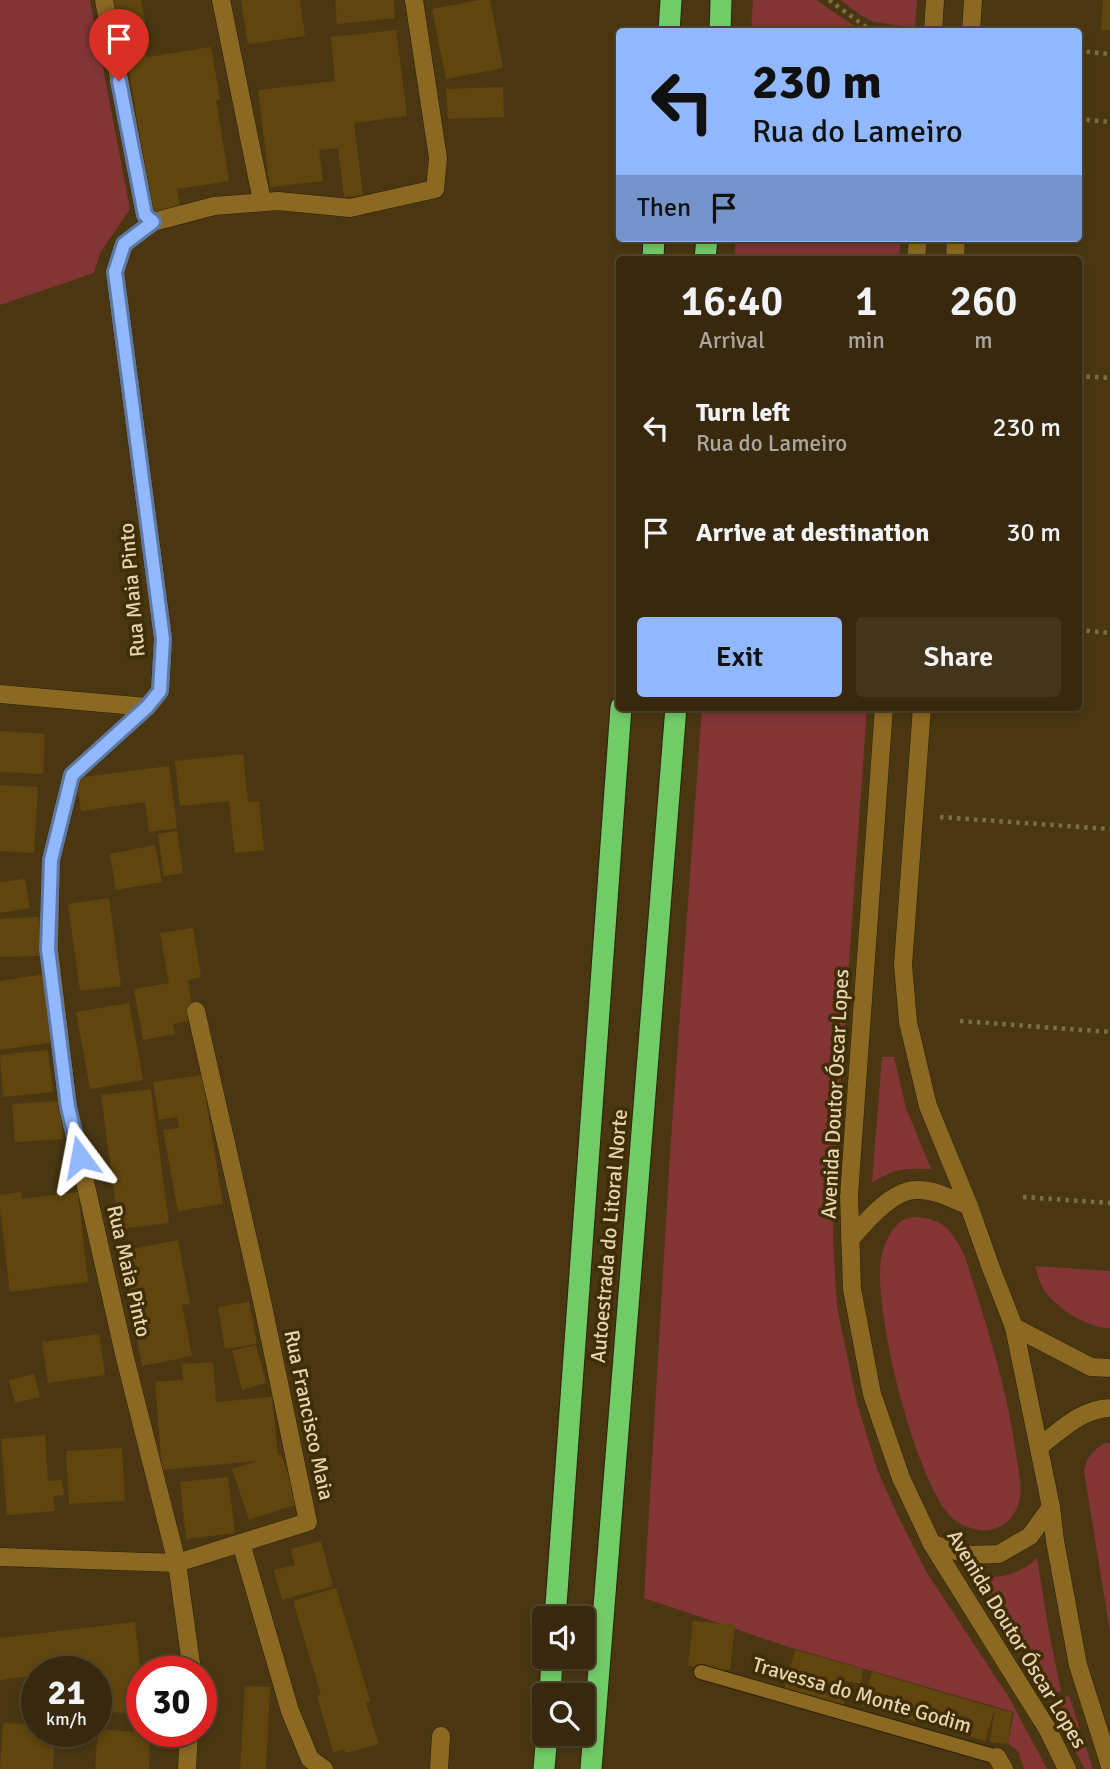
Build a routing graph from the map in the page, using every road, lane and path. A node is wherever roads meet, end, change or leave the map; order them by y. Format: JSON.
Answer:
{"nodes":[{"id":1,"x":104,"y":0,"type":"edge"},
{"id":2,"x":221,"y":0,"type":"edge"},
{"id":3,"x":414,"y":0,"type":"edge"},
{"id":4,"x":671,"y":0,"type":"edge"},
{"id":5,"x":722,"y":0,"type":"edge"},
{"id":6,"x":829,"y":0,"type":"edge"},
{"id":7,"x":935,"y":0,"type":"edge"},
{"id":8,"x":974,"y":0,"type":"edge"},
{"id":9,"x":669,"y":28,"type":"edge"},
{"id":10,"x":719,"y":28,"type":"edge"},
{"id":11,"x":869,"y":28,"type":"edge"},
{"id":12,"x":933,"y":28,"type":"edge"},
{"id":13,"x":971,"y":28,"type":"edge"},
{"id":14,"x":1082,"y":51,"type":"edge"},
{"id":15,"x":1110,"y":54,"type":"edge"},
{"id":16,"x":1082,"y":119,"type":"edge"},
{"id":17,"x":1110,"y":122,"type":"edge"},
{"id":18,"x":262,"y":201,"type":"junction"},
{"id":19,"x":153,"y":222,"type":"junction"},
{"id":20,"x":1082,"y":376,"type":"edge"},
{"id":21,"x":1110,"y":378,"type":"edge"},
{"id":22,"x":1082,"y":630,"type":"edge"},
{"id":23,"x":1110,"y":632,"type":"edge"},
{"id":24,"x":0,"y":694,"type":"edge"},
{"id":25,"x":147,"y":707,"type":"junction"},
{"id":26,"x":621,"y":711,"type":"edge"},
{"id":27,"x":676,"y":711,"type":"edge"},
{"id":28,"x":884,"y":711,"type":"edge"},
{"id":29,"x":922,"y":711,"type":"edge"},
{"id":30,"x":940,"y":817,"type":"dead end"},
{"id":31,"x":1110,"y":830,"type":"edge"},
{"id":32,"x":196,"y":1011,"type":"dead end"},
{"id":33,"x":960,"y":1021,"type":"dead end"},
{"id":34,"x":1110,"y":1032,"type":"edge"},
{"id":35,"x":1023,"y":1197,"type":"dead end"},
{"id":36,"x":1110,"y":1203,"type":"edge"},
{"id":37,"x":969,"y":1206,"type":"junction"},
{"id":38,"x":850,"y":1240,"type":"junction"},
{"id":39,"x":1014,"y":1327,"type":"junction"},
{"id":40,"x":1110,"y":1368,"type":"edge"},
{"id":41,"x":1110,"y":1408,"type":"edge"},
{"id":42,"x":1039,"y":1447,"type":"junction"},
{"id":43,"x":1051,"y":1507,"type":"junction"},
{"id":44,"x":241,"y":1543,"type":"junction"},
{"id":45,"x":932,"y":1544,"type":"junction"},
{"id":46,"x":0,"y":1557,"type":"edge"},
{"id":47,"x":177,"y":1563,"type":"junction"},
{"id":48,"x":556,"y":1606,"type":"edge"},
{"id":49,"x":190,"y":1656,"type":"edge"},
{"id":50,"x":701,"y":1672,"type":"dead end"},
{"id":51,"x":441,"y":1736,"type":"dead end"},
{"id":52,"x":546,"y":1746,"type":"edge"},
{"id":53,"x":188,"y":1747,"type":"edge"},
{"id":54,"x":1001,"y":1763,"type":"edge"},
{"id":55,"x":1110,"y":1766,"type":"edge"},
{"id":56,"x":187,"y":1769,"type":"edge"},
{"id":57,"x":324,"y":1769,"type":"edge"},
{"id":58,"x":439,"y":1769,"type":"edge"},
{"id":59,"x":544,"y":1769,"type":"edge"},
{"id":60,"x":592,"y":1769,"type":"edge"},
{"id":61,"x":1067,"y":1769,"type":"edge"}],
"edges":[{"from":1,"to":19,"type":"street"},
{"from":2,"to":18,"type":"street"},
{"from":3,"to":18,"type":"street","name":"Rua Maia Pinto"},
{"from":4,"to":9,"type":"highway"},
{"from":5,"to":10,"type":"highway"},
{"from":6,"to":11,"type":"path"},
{"from":7,"to":12,"type":"street"},
{"from":8,"to":13,"type":"street"},
{"from":14,"to":15,"type":"path"},
{"from":16,"to":17,"type":"path"},
{"from":18,"to":19,"type":"street","name":"Rua Maia Pinto"},
{"from":19,"to":25,"type":"street","name":"Rua Maia Pinto"},
{"from":20,"to":21,"type":"path"},
{"from":22,"to":23,"type":"path"},
{"from":24,"to":25,"type":"street"},
{"from":25,"to":47,"type":"street","name":"Rua Maia Pinto"},
{"from":26,"to":48,"type":"highway","name":"Autoestrada do Litoral Norte"},
{"from":27,"to":60,"type":"highway","name":"Autoestrada do Litoral Norte"},
{"from":28,"to":38,"type":"street","name":"Avenida Doutor Óscar Lopes"},
{"from":29,"to":37,"type":"street","name":"Avenida Doutor Óscar Lopes"},
{"from":30,"to":31,"type":"path"},
{"from":32,"to":44,"type":"street","name":"Rua Francisco Maia"},
{"from":33,"to":34,"type":"path"},
{"from":35,"to":36,"type":"path"},
{"from":37,"to":38,"type":"street"},
{"from":37,"to":39,"type":"street","name":"Avenida Doutor Óscar Lopes"},
{"from":38,"to":45,"type":"street","name":"Avenida Doutor Óscar Lopes"},
{"from":39,"to":40,"type":"street"},
{"from":39,"to":42,"type":"street","name":"Avenida Doutor Óscar Lopes"},
{"from":41,"to":42,"type":"street"},
{"from":42,"to":43,"type":"street","name":"Avenida Doutor Óscar Lopes"},
{"from":43,"to":45,"type":"street"},
{"from":43,"to":55,"type":"street","name":"Avenida Doutor Óscar Lopes"},
{"from":44,"to":47,"type":"street","name":"Rua Francisco Maia"},
{"from":44,"to":57,"type":"street"},
{"from":45,"to":61,"type":"street","name":"Avenida Doutor Óscar Lopes"},
{"from":46,"to":47,"type":"street","name":"Rua Francisco Maia"},
{"from":47,"to":49,"type":"street","name":"Rua Maia Pinto"},
{"from":50,"to":54,"type":"lane","name":"Travessa do Monte Godim"},
{"from":51,"to":58,"type":"street"},
{"from":52,"to":59,"type":"highway"},
{"from":53,"to":56,"type":"street"}]}
